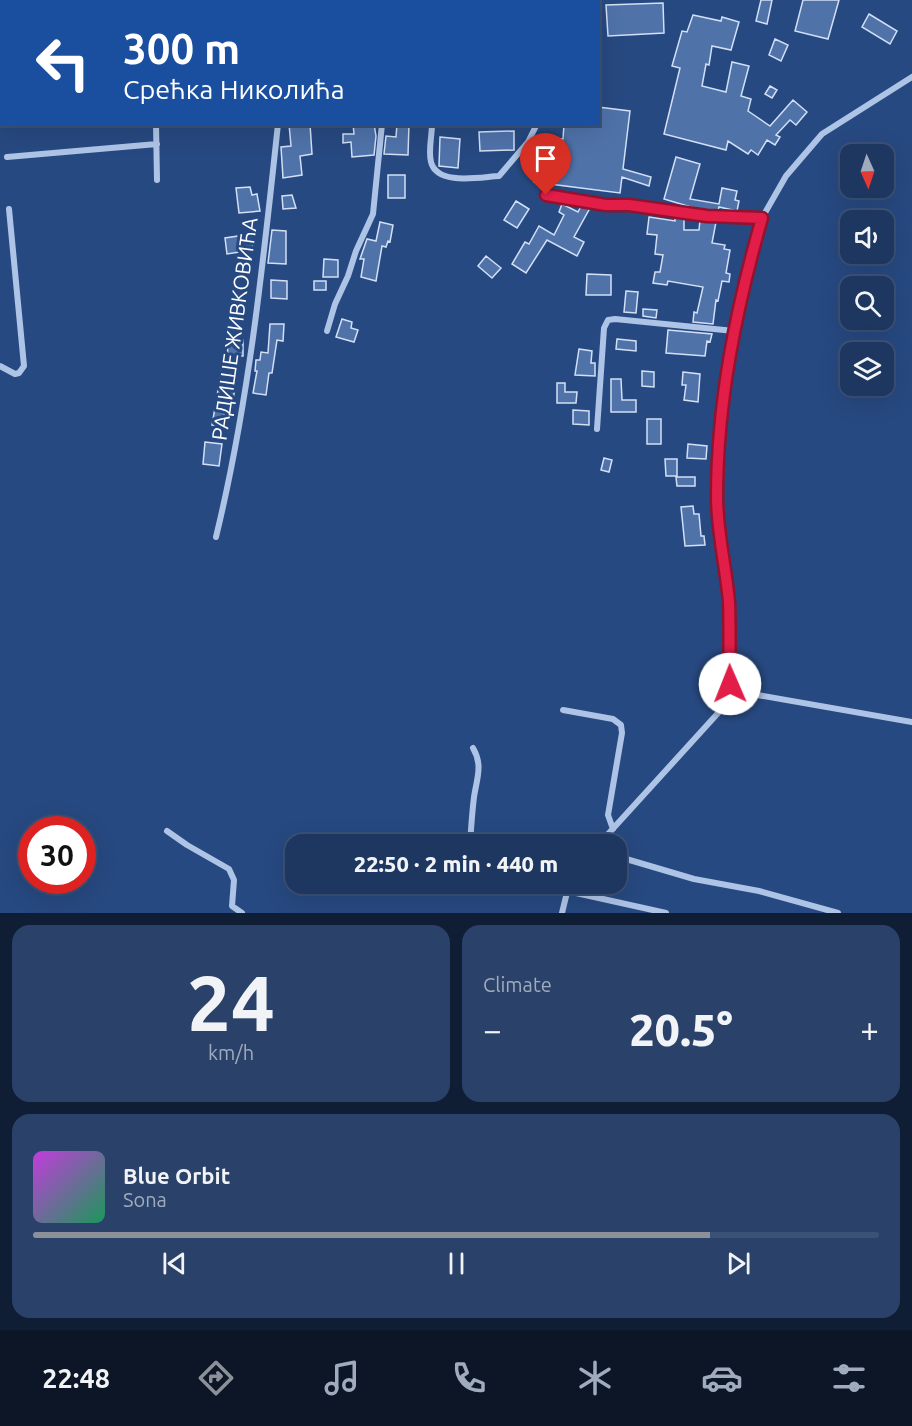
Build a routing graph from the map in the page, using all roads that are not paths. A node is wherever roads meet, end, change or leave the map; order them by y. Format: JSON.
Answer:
{"nodes":[{"id":1,"x":912,"y":77,"type":"edge"},
{"id":2,"x":156,"y":126,"type":"edge"},
{"id":3,"x":278,"y":126,"type":"edge"},
{"id":4,"x":382,"y":126,"type":"edge"},
{"id":5,"x":432,"y":126,"type":"edge"},
{"id":6,"x":536,"y":126,"type":"edge"},
{"id":7,"x":157,"y":144,"type":"junction"},
{"id":8,"x":7,"y":158,"type":"dead end"},
{"id":9,"x":157,"y":180,"type":"dead end"},
{"id":10,"x":546,"y":195,"type":"dead end"},
{"id":11,"x":9,"y":209,"type":"dead end"},
{"id":12,"x":762,"y":218,"type":"junction"},
{"id":13,"x":327,"y":331,"type":"dead end"},
{"id":14,"x":734,"y":331,"type":"junction"},
{"id":15,"x":0,"y":366,"type":"edge"},
{"id":16,"x":597,"y":429,"type":"dead end"},
{"id":17,"x":216,"y":537,"type":"dead end"},
{"id":18,"x":729,"y":690,"type":"junction"},
{"id":19,"x":563,"y":710,"type":"dead end"},
{"id":20,"x":912,"y":722,"type":"edge"},
{"id":21,"x":473,"y":748,"type":"dead end"},
{"id":22,"x":613,"y":829,"type":"junction"},
{"id":23,"x":167,"y":831,"type":"dead end"},
{"id":24,"x":471,"y":834,"type":"edge"},
{"id":25,"x":608,"y":834,"type":"edge"},
{"id":26,"x":627,"y":859,"type":"edge"},
{"id":27,"x":566,"y":894,"type":"edge"},
{"id":28,"x":580,"y":894,"type":"edge"},
{"id":29,"x":242,"y":913,"type":"edge"},
{"id":30,"x":562,"y":913,"type":"edge"},
{"id":31,"x":666,"y":913,"type":"edge"},
{"id":32,"x":838,"y":913,"type":"edge"}],
"edges":[{"from":1,"to":12,"type":"street"},
{"from":2,"to":7,"type":"street"},
{"from":3,"to":17,"type":"street","name":"РАДИШЕ ЖИВКОВИЋА"},
{"from":4,"to":13,"type":"street"},
{"from":5,"to":6,"type":"street"},
{"from":7,"to":8,"type":"street"},
{"from":7,"to":9,"type":"street"},
{"from":10,"to":12,"type":"street"},
{"from":11,"to":15,"type":"street"},
{"from":12,"to":14,"type":"street"},
{"from":14,"to":16,"type":"street"},
{"from":14,"to":18,"type":"street"},
{"from":18,"to":20,"type":"street"},
{"from":18,"to":22,"type":"street"},
{"from":19,"to":22,"type":"street"},
{"from":21,"to":24,"type":"street"},
{"from":22,"to":25,"type":"street"},
{"from":23,"to":29,"type":"street"},
{"from":26,"to":32,"type":"street"},
{"from":27,"to":30,"type":"street"},
{"from":28,"to":31,"type":"street"}]}
